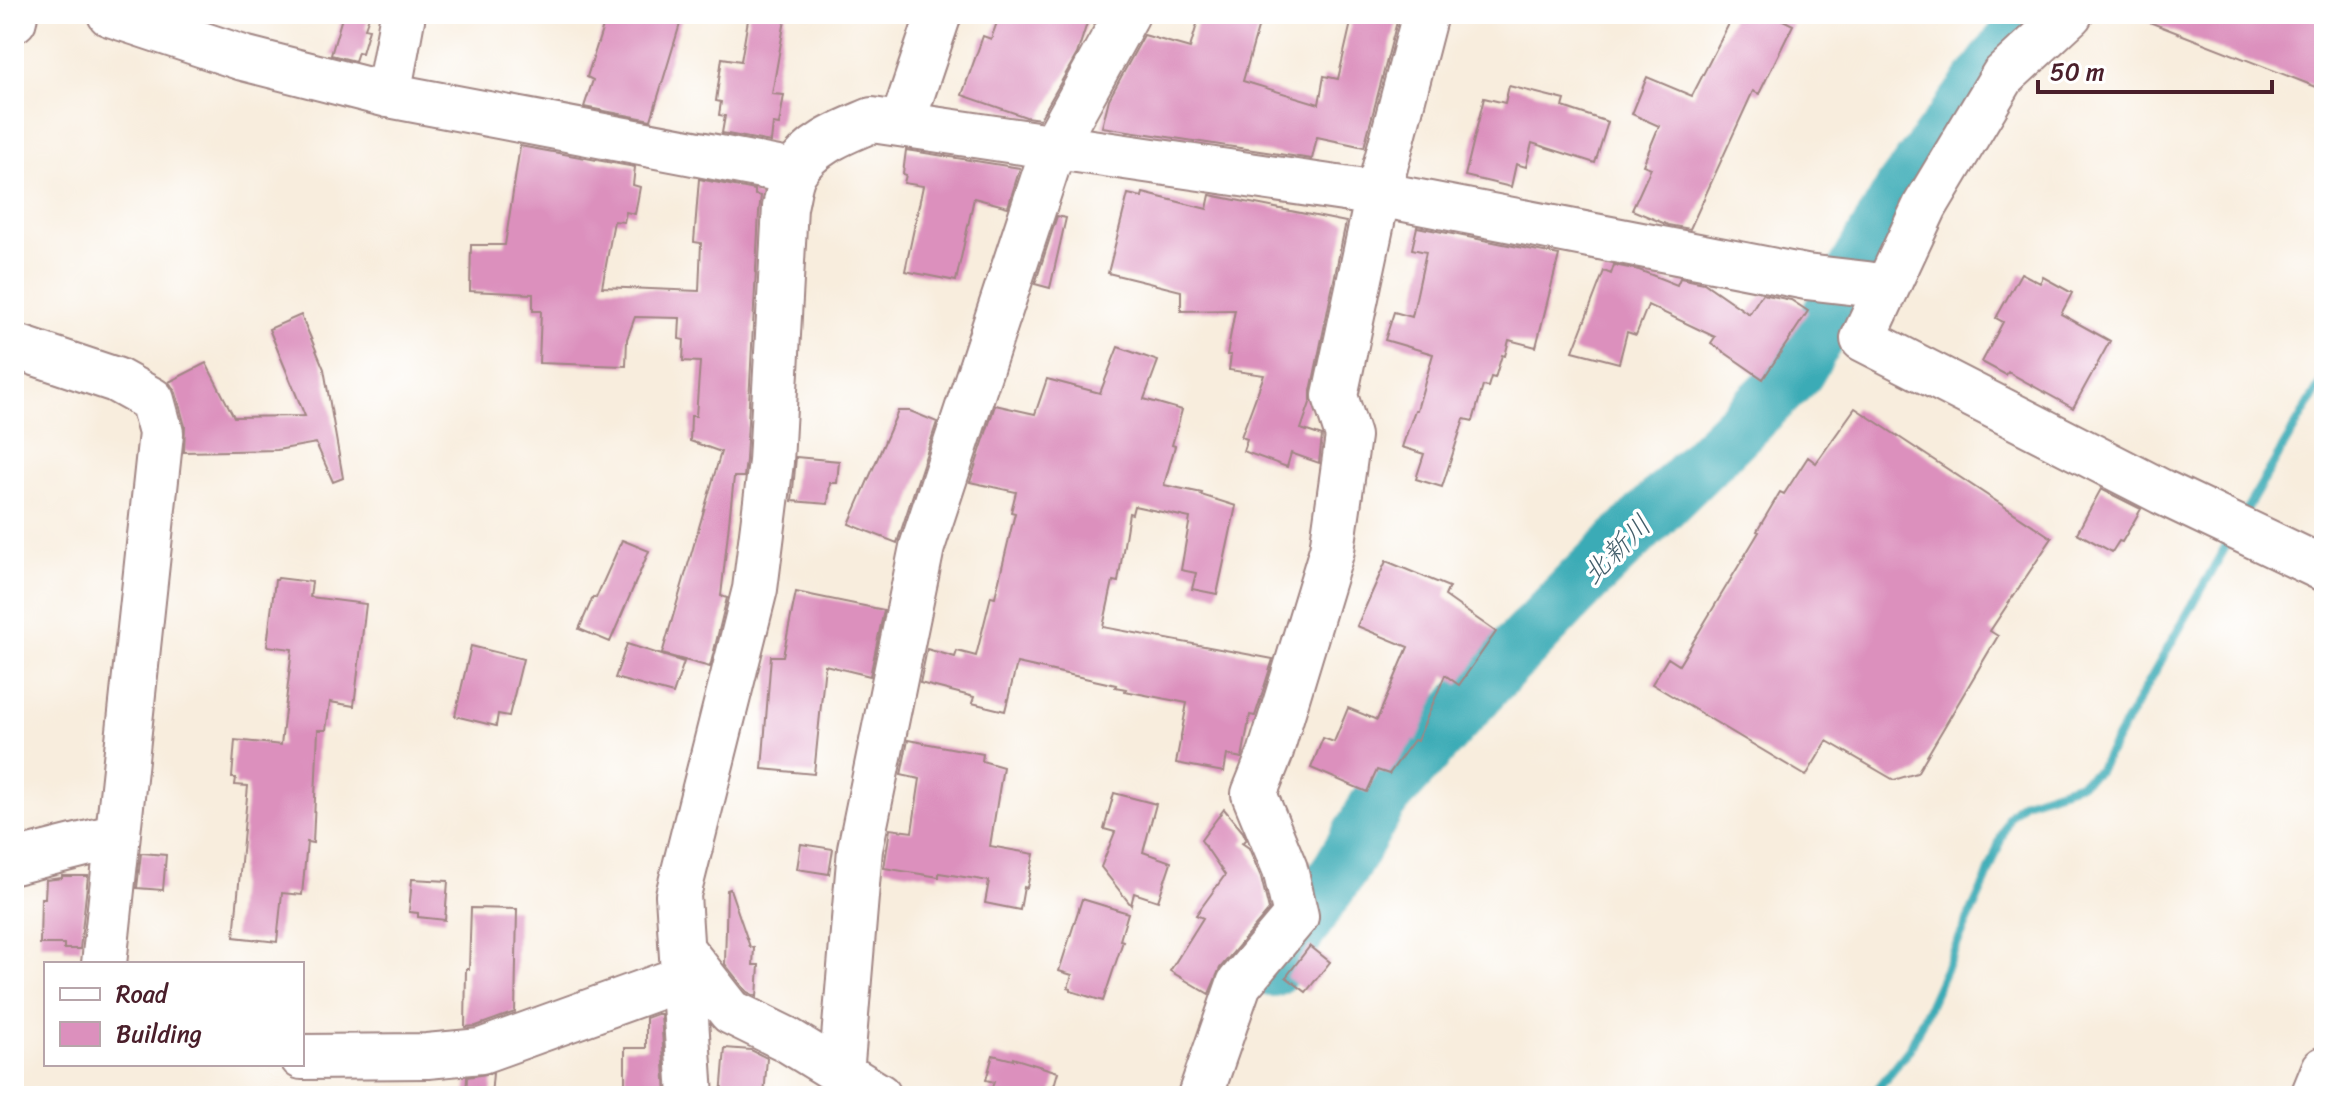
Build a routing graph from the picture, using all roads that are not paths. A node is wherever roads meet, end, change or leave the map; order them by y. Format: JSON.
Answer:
{"nodes":[{"id":1,"x":15,"y":14,"type":"edge"},
{"id":2,"x":110,"y":14,"type":"edge"},
{"id":3,"x":403,"y":14,"type":"edge"},
{"id":4,"x":939,"y":14,"type":"edge"},
{"id":5,"x":1127,"y":14,"type":"edge"},
{"id":6,"x":1425,"y":14,"type":"edge"},
{"id":7,"x":2070,"y":14,"type":"edge"},
{"id":8,"x":14,"y":20,"type":"edge"},
{"id":9,"x":388,"y":95,"type":"junction"},
{"id":10,"x":902,"y":124,"type":"junction"},
{"id":11,"x":1054,"y":146,"type":"junction"},
{"id":12,"x":794,"y":172,"type":"junction"},
{"id":13,"x":1378,"y":194,"type":"junction"},
{"id":14,"x":1876,"y":286,"type":"junction"},
{"id":15,"x":14,"y":346,"type":"edge"},
{"id":16,"x":2324,"y":569,"type":"edge"},
{"id":17,"x":117,"y":836,"type":"junction"},
{"id":18,"x":14,"y":862,"type":"edge"},
{"id":19,"x":104,"y":962,"type":"edge"},
{"id":20,"x":683,"y":965,"type":"junction"},
{"id":21,"x":304,"y":1057,"type":"edge"},
{"id":22,"x":2324,"y":1069,"type":"edge"},
{"id":23,"x":841,"y":1074,"type":"junction"},
{"id":24,"x":691,"y":1096,"type":"edge"},
{"id":25,"x":879,"y":1096,"type":"edge"},
{"id":26,"x":1200,"y":1096,"type":"edge"},
{"id":27,"x":2313,"y":1096,"type":"edge"}],
"edges":[{"from":1,"to":8,"type":"street"},
{"from":2,"to":9,"type":"street"},
{"from":3,"to":9,"type":"street"},
{"from":4,"to":10,"type":"street"},
{"from":5,"to":11,"type":"street"},
{"from":6,"to":13,"type":"street"},
{"from":7,"to":14,"type":"street"},
{"from":9,"to":12,"type":"street"},
{"from":10,"to":11,"type":"street"},
{"from":10,"to":12,"type":"street"},
{"from":11,"to":13,"type":"street"},
{"from":11,"to":23,"type":"street"},
{"from":12,"to":20,"type":"street"},
{"from":13,"to":14,"type":"street"},
{"from":13,"to":26,"type":"street"},
{"from":14,"to":16,"type":"street"},
{"from":15,"to":17,"type":"street"},
{"from":17,"to":18,"type":"street"},
{"from":17,"to":19,"type":"street"},
{"from":20,"to":21,"type":"street"},
{"from":20,"to":23,"type":"street"},
{"from":20,"to":24,"type":"street"},
{"from":22,"to":27,"type":"street"},
{"from":23,"to":25,"type":"street"}]}
